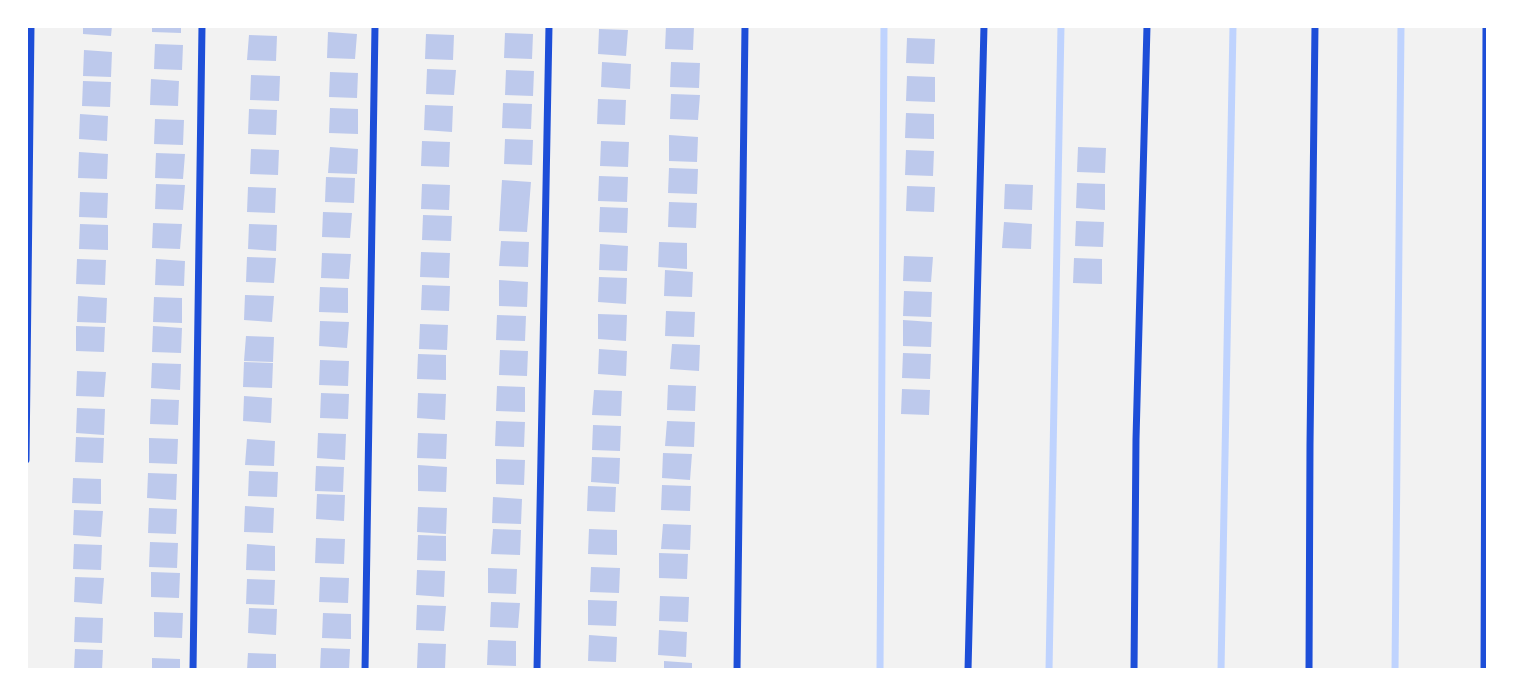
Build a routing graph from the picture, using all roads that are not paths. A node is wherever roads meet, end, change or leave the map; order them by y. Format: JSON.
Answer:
{"nodes":[{"id":1,"x":31,"y":26,"type":"edge"},
{"id":2,"x":202,"y":26,"type":"edge"},
{"id":3,"x":375,"y":26,"type":"edge"},
{"id":4,"x":549,"y":26,"type":"edge"},
{"id":5,"x":746,"y":26,"type":"edge"},
{"id":6,"x":984,"y":26,"type":"edge"},
{"id":7,"x":1147,"y":26,"type":"edge"},
{"id":8,"x":1315,"y":26,"type":"edge"},
{"id":9,"x":1486,"y":26,"type":"edge"},
{"id":10,"x":26,"y":460,"type":"edge"},
{"id":11,"x":193,"y":670,"type":"edge"},
{"id":12,"x":365,"y":670,"type":"edge"},
{"id":13,"x":537,"y":670,"type":"edge"},
{"id":14,"x":737,"y":670,"type":"edge"},
{"id":15,"x":968,"y":670,"type":"edge"},
{"id":16,"x":1134,"y":670,"type":"edge"},
{"id":17,"x":1309,"y":670,"type":"edge"},
{"id":18,"x":1484,"y":670,"type":"edge"}],
"edges":[{"from":1,"to":10,"type":"street"},
{"from":2,"to":11,"type":"street"},
{"from":3,"to":12,"type":"street"},
{"from":4,"to":13,"type":"street"},
{"from":5,"to":14,"type":"street"},
{"from":6,"to":15,"type":"street"},
{"from":7,"to":16,"type":"street"},
{"from":8,"to":17,"type":"street"},
{"from":9,"to":18,"type":"street"}]}
